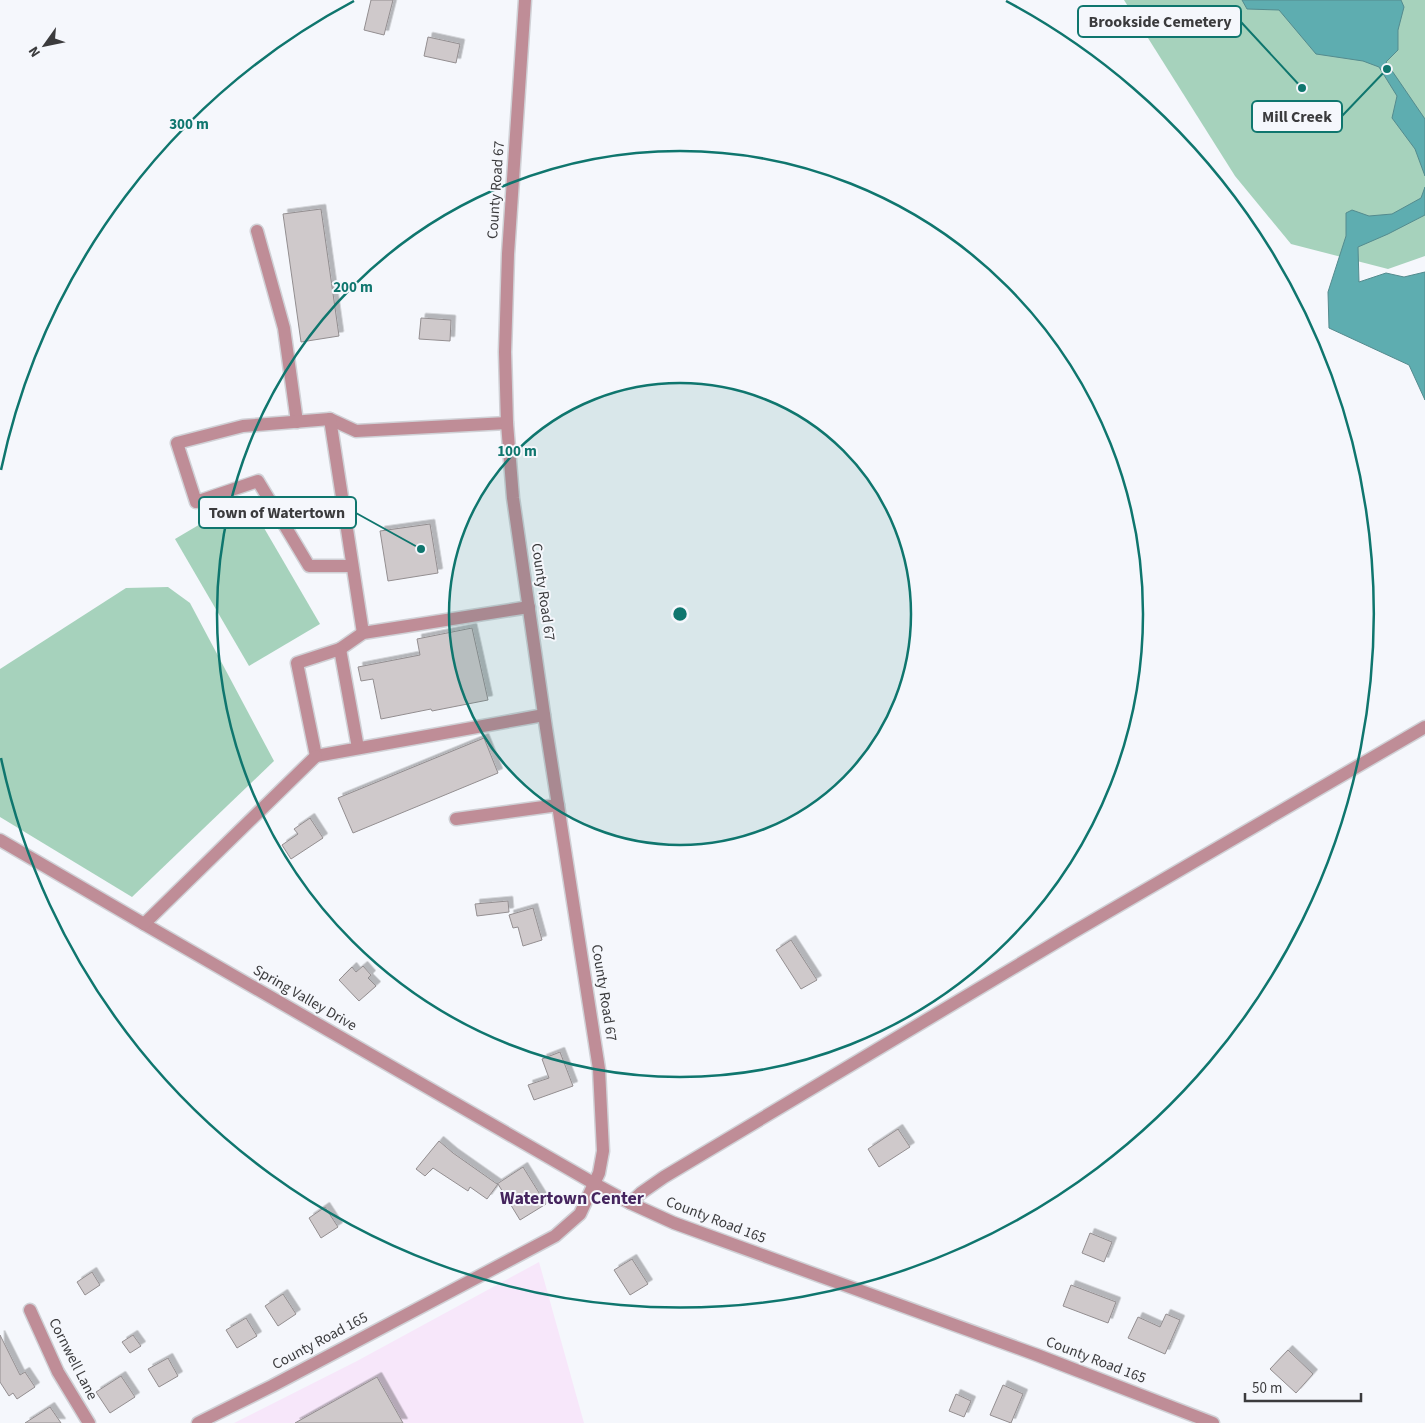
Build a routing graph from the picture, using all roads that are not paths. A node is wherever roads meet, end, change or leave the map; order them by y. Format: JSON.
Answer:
{"nodes":[{"id":1,"x":525,"y":0,"type":"edge"},
{"id":2,"x":256,"y":230,"type":"dead end"},
{"id":3,"x":330,"y":419,"type":"junction"},
{"id":4,"x":297,"y":422,"type":"junction"},
{"id":5,"x":508,"y":423,"type":"junction"},
{"id":6,"x":352,"y":566,"type":"junction"},
{"id":7,"x":529,"y":608,"type":"junction"},
{"id":8,"x":363,"y":633,"type":"junction"},
{"id":9,"x":340,"y":649,"type":"junction"},
{"id":10,"x":544,"y":715,"type":"junction"},
{"id":11,"x":1425,"y":727,"type":"edge"},
{"id":12,"x":358,"y":748,"type":"junction"},
{"id":13,"x":316,"y":756,"type":"junction"},
{"id":14,"x":558,"y":805,"type":"junction"},
{"id":15,"x":456,"y":819,"type":"dead end"},
{"id":16,"x":0,"y":840,"type":"edge"},
{"id":17,"x":144,"y":924,"type":"junction"},
{"id":18,"x":594,"y":1184,"type":"junction"},
{"id":19,"x":630,"y":1203,"type":"junction"},
{"id":20,"x":30,"y":1310,"type":"dead end"},
{"id":21,"x":89,"y":1423,"type":"edge"},
{"id":22,"x":198,"y":1423,"type":"edge"},
{"id":23,"x":1213,"y":1423,"type":"edge"}],
"edges":[{"from":1,"to":5,"type":"street","name":"County Road 67"},
{"from":2,"to":4,"type":"street"},
{"from":3,"to":4,"type":"street"},
{"from":3,"to":5,"type":"street"},
{"from":3,"to":6,"type":"street"},
{"from":4,"to":6,"type":"street"},
{"from":5,"to":7,"type":"street","name":"County Road 67"},
{"from":6,"to":8,"type":"street"},
{"from":7,"to":8,"type":"street"},
{"from":7,"to":10,"type":"street","name":"County Road 67"},
{"from":8,"to":9,"type":"street"},
{"from":9,"to":12,"type":"street"},
{"from":9,"to":13,"type":"street"},
{"from":10,"to":12,"type":"street"},
{"from":10,"to":14,"type":"street","name":"County Road 67"},
{"from":11,"to":19,"type":"street"},
{"from":12,"to":13,"type":"street"},
{"from":13,"to":17,"type":"street"},
{"from":14,"to":15,"type":"street"},
{"from":14,"to":18,"type":"street","name":"County Road 67"},
{"from":16,"to":17,"type":"street","name":"Spring Valley Drive"},
{"from":17,"to":18,"type":"street","name":"Spring Valley Drive"},
{"from":18,"to":19,"type":"street","name":"County Road 165"},
{"from":18,"to":22,"type":"street","name":"County Road 165"},
{"from":19,"to":23,"type":"street","name":"County Road 165"},
{"from":20,"to":21,"type":"street","name":"Cornwell Lane"}]}
